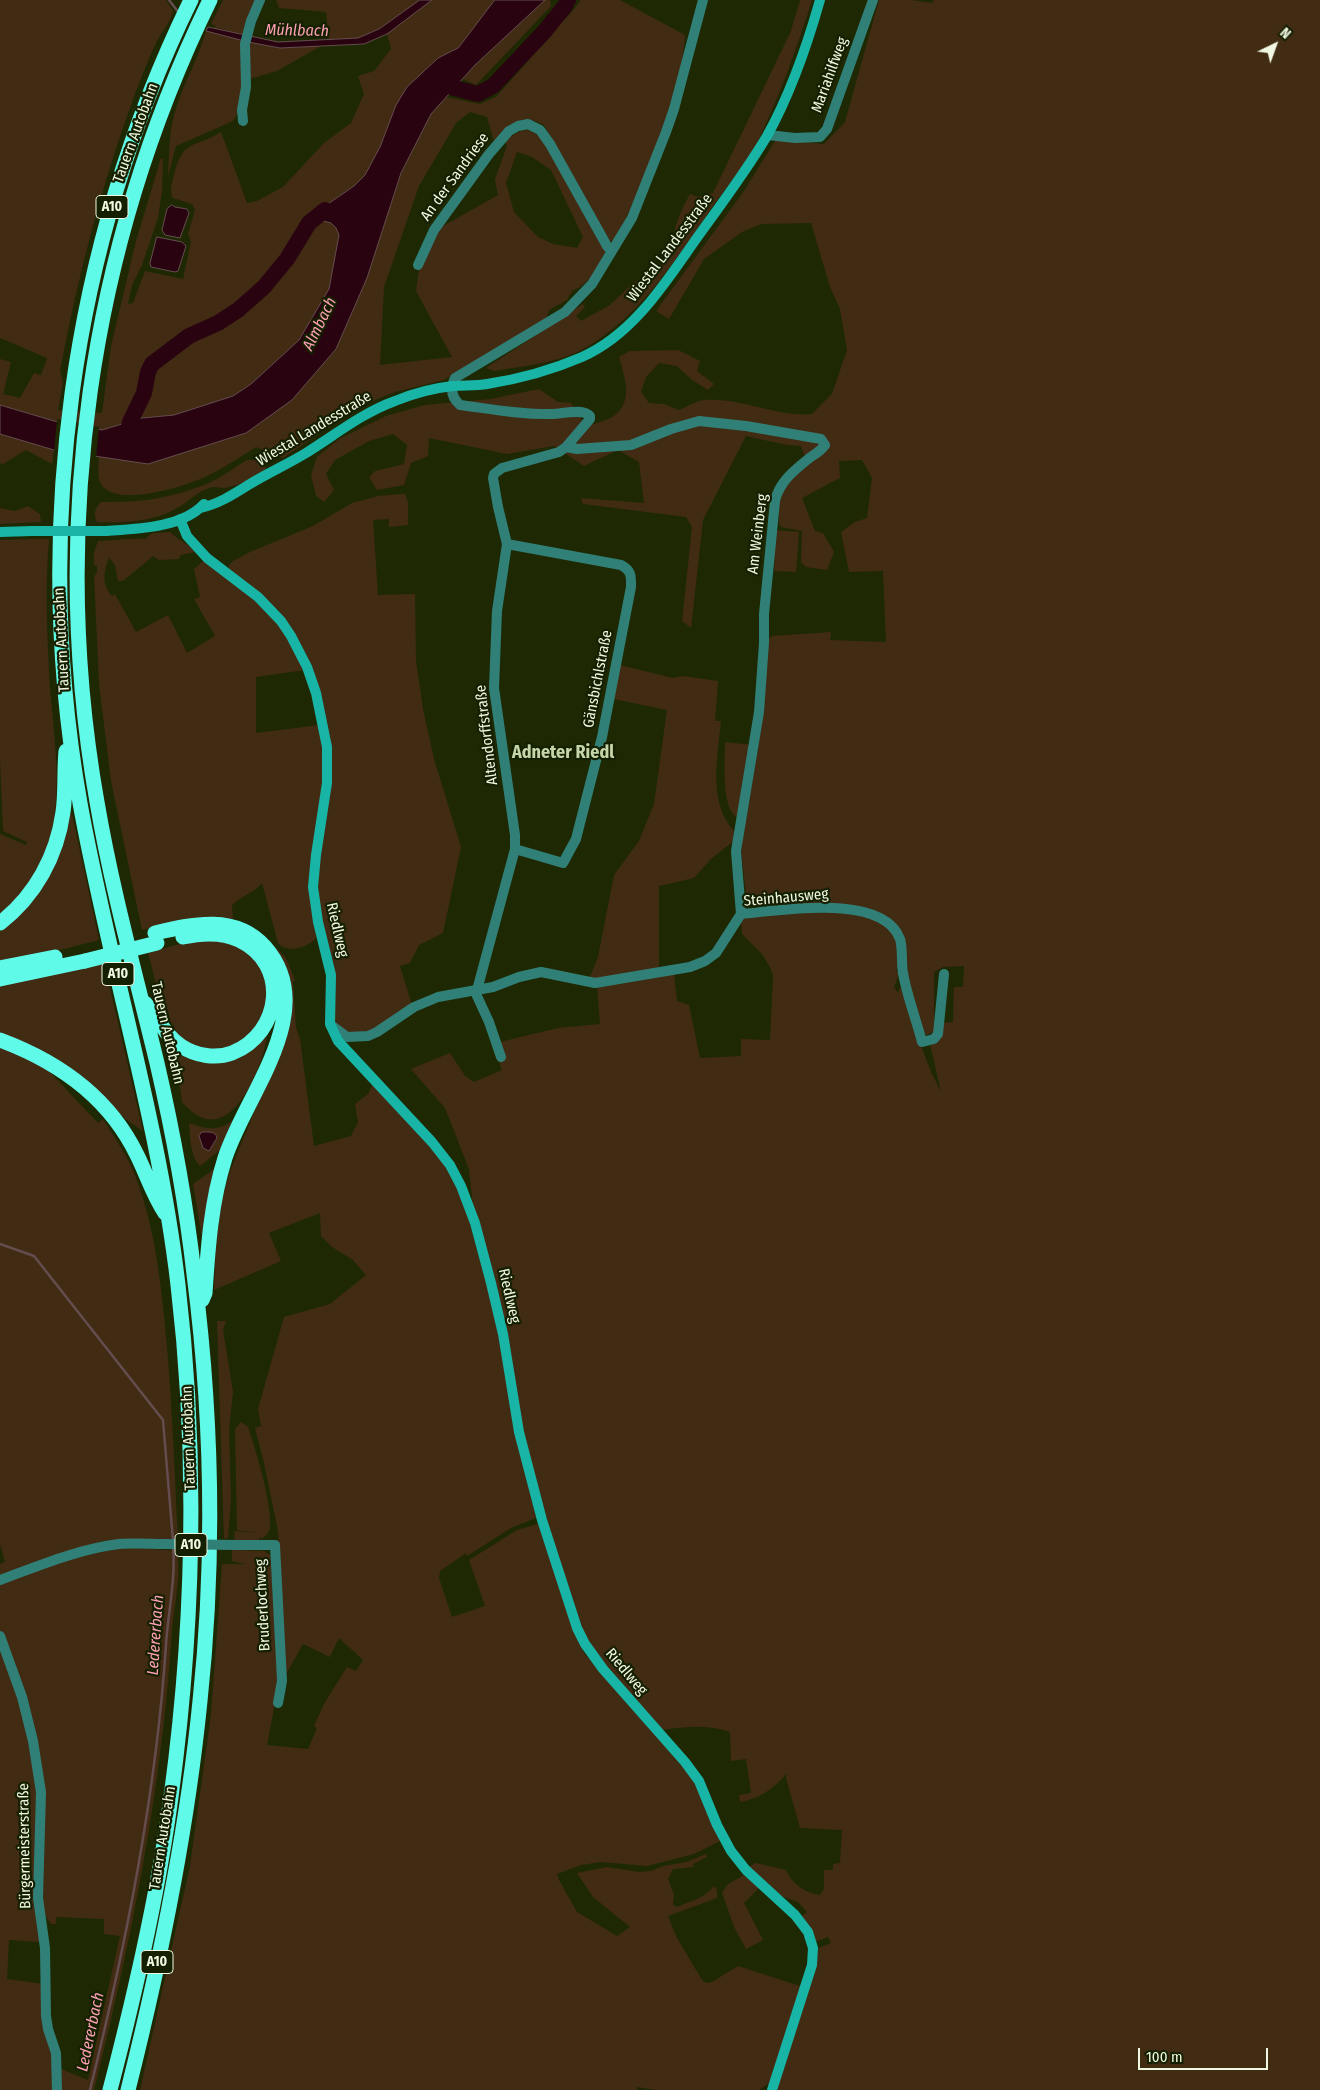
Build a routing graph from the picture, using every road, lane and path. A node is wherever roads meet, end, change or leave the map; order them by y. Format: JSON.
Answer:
{"nodes":[{"id":1,"x":210,"y":0,"type":"edge"},
{"id":2,"x":260,"y":0,"type":"edge"},
{"id":3,"x":703,"y":0,"type":"edge"},
{"id":4,"x":820,"y":0,"type":"edge"},
{"id":5,"x":873,"y":0,"type":"edge"},
{"id":6,"x":185,"y":12,"type":"edge"},
{"id":7,"x":243,"y":121,"type":"dead end"},
{"id":8,"x":768,"y":135,"type":"junction"},
{"id":9,"x":611,"y":251,"type":"junction"},
{"id":10,"x":418,"y":265,"type":"dead end"},
{"id":11,"x":451,"y":386,"type":"junction"},
{"id":12,"x":566,"y":447,"type":"junction"},
{"id":13,"x":180,"y":520,"type":"junction"},
{"id":14,"x":0,"y":532,"type":"edge"},
{"id":15,"x":507,"y":544,"type":"junction"},
{"id":16,"x":69,"y":727,"type":"junction"},
{"id":17,"x":515,"y":849,"type":"junction"},
{"id":18,"x":741,"y":914,"type":"junction"},
{"id":19,"x":0,"y":923,"type":"edge"},
{"id":20,"x":156,"y":938,"type":"junction"},
{"id":21,"x":84,"y":955,"type":"junction"},
{"id":22,"x":0,"y":968,"type":"edge"},
{"id":23,"x":944,"y":974,"type":"dead end"},
{"id":24,"x":0,"y":979,"type":"edge"},
{"id":25,"x":477,"y":990,"type":"junction"},
{"id":26,"x":141,"y":998,"type":"junction"},
{"id":27,"x":330,"y":1024,"type":"junction"},
{"id":28,"x":0,"y":1040,"type":"edge"},
{"id":29,"x":501,"y":1057,"type":"dead end"},
{"id":30,"x":170,"y":1221,"type":"junction"},
{"id":31,"x":198,"y":1310,"type":"junction"},
{"id":32,"x":0,"y":1580,"type":"edge"},
{"id":33,"x":0,"y":1636,"type":"edge"},
{"id":34,"x":278,"y":1703,"type":"dead end"},
{"id":35,"x":57,"y":2090,"type":"edge"},
{"id":36,"x":110,"y":2090,"type":"edge"},
{"id":37,"x":128,"y":2090,"type":"edge"},
{"id":38,"x":771,"y":2090,"type":"edge"}],
"edges":[{"from":1,"to":26,"type":"highway","name":"Tauern Autobahn","number":"A10"},
{"from":2,"to":7,"type":"street"},
{"from":3,"to":9,"type":"street"},
{"from":4,"to":8,"type":"street","name":"Wiestal Landesstraße"},
{"from":5,"to":8,"type":"street","name":"Mariahilfweg"},
{"from":6,"to":16,"type":"highway","name":"Tauern Autobahn","number":"A10"},
{"from":8,"to":11,"type":"street","name":"Wiestal Landesstraße"},
{"from":9,"to":10,"type":"street","name":"An der Sandriese"},
{"from":9,"to":11,"type":"street"},
{"from":11,"to":12,"type":"street"},
{"from":11,"to":13,"type":"street","name":"Wiestal Landesstraße"},
{"from":12,"to":15,"type":"street","name":"Altendorffstraße"},
{"from":12,"to":18,"type":"street","name":"Am Weinberg"},
{"from":13,"to":14,"type":"street","name":"Wiestal Landesstraße","bridge":true},
{"from":13,"to":27,"type":"street","name":"Riedlweg"},
{"from":15,"to":17,"type":"street","name":"Altendorffstraße"},
{"from":15,"to":17,"type":"street","name":"Gänsbichlstraße"},
{"from":16,"to":19,"type":"highway"},
{"from":16,"to":30,"type":"highway","name":"Tauern Autobahn","number":"A10"},
{"from":17,"to":25,"type":"street","name":"Altendorffstraße"},
{"from":18,"to":23,"type":"street","name":"Steinhausweg"},
{"from":18,"to":25,"type":"street","name":"Steinhausweg"},
{"from":20,"to":21,"type":"highway"},
{"from":20,"to":26,"type":"highway"},
{"from":20,"to":31,"type":"highway"},
{"from":21,"to":22,"type":"highway"},
{"from":21,"to":24,"type":"highway"},
{"from":25,"to":27,"type":"street","name":"Steinhausweg"},
{"from":25,"to":29,"type":"street"},
{"from":26,"to":31,"type":"highway","name":"Tauern Autobahn","number":"A10"},
{"from":27,"to":38,"type":"street","name":"Riedlweg"},
{"from":28,"to":30,"type":"highway"},
{"from":30,"to":36,"type":"highway","name":"Tauern Autobahn","number":"A10"},
{"from":31,"to":37,"type":"highway","name":"Tauern Autobahn","number":"A10"},
{"from":32,"to":34,"type":"street","name":"Bruderlochweg","bridge":true},
{"from":33,"to":35,"type":"street","name":"Bürgermeisterstraße"}]}
